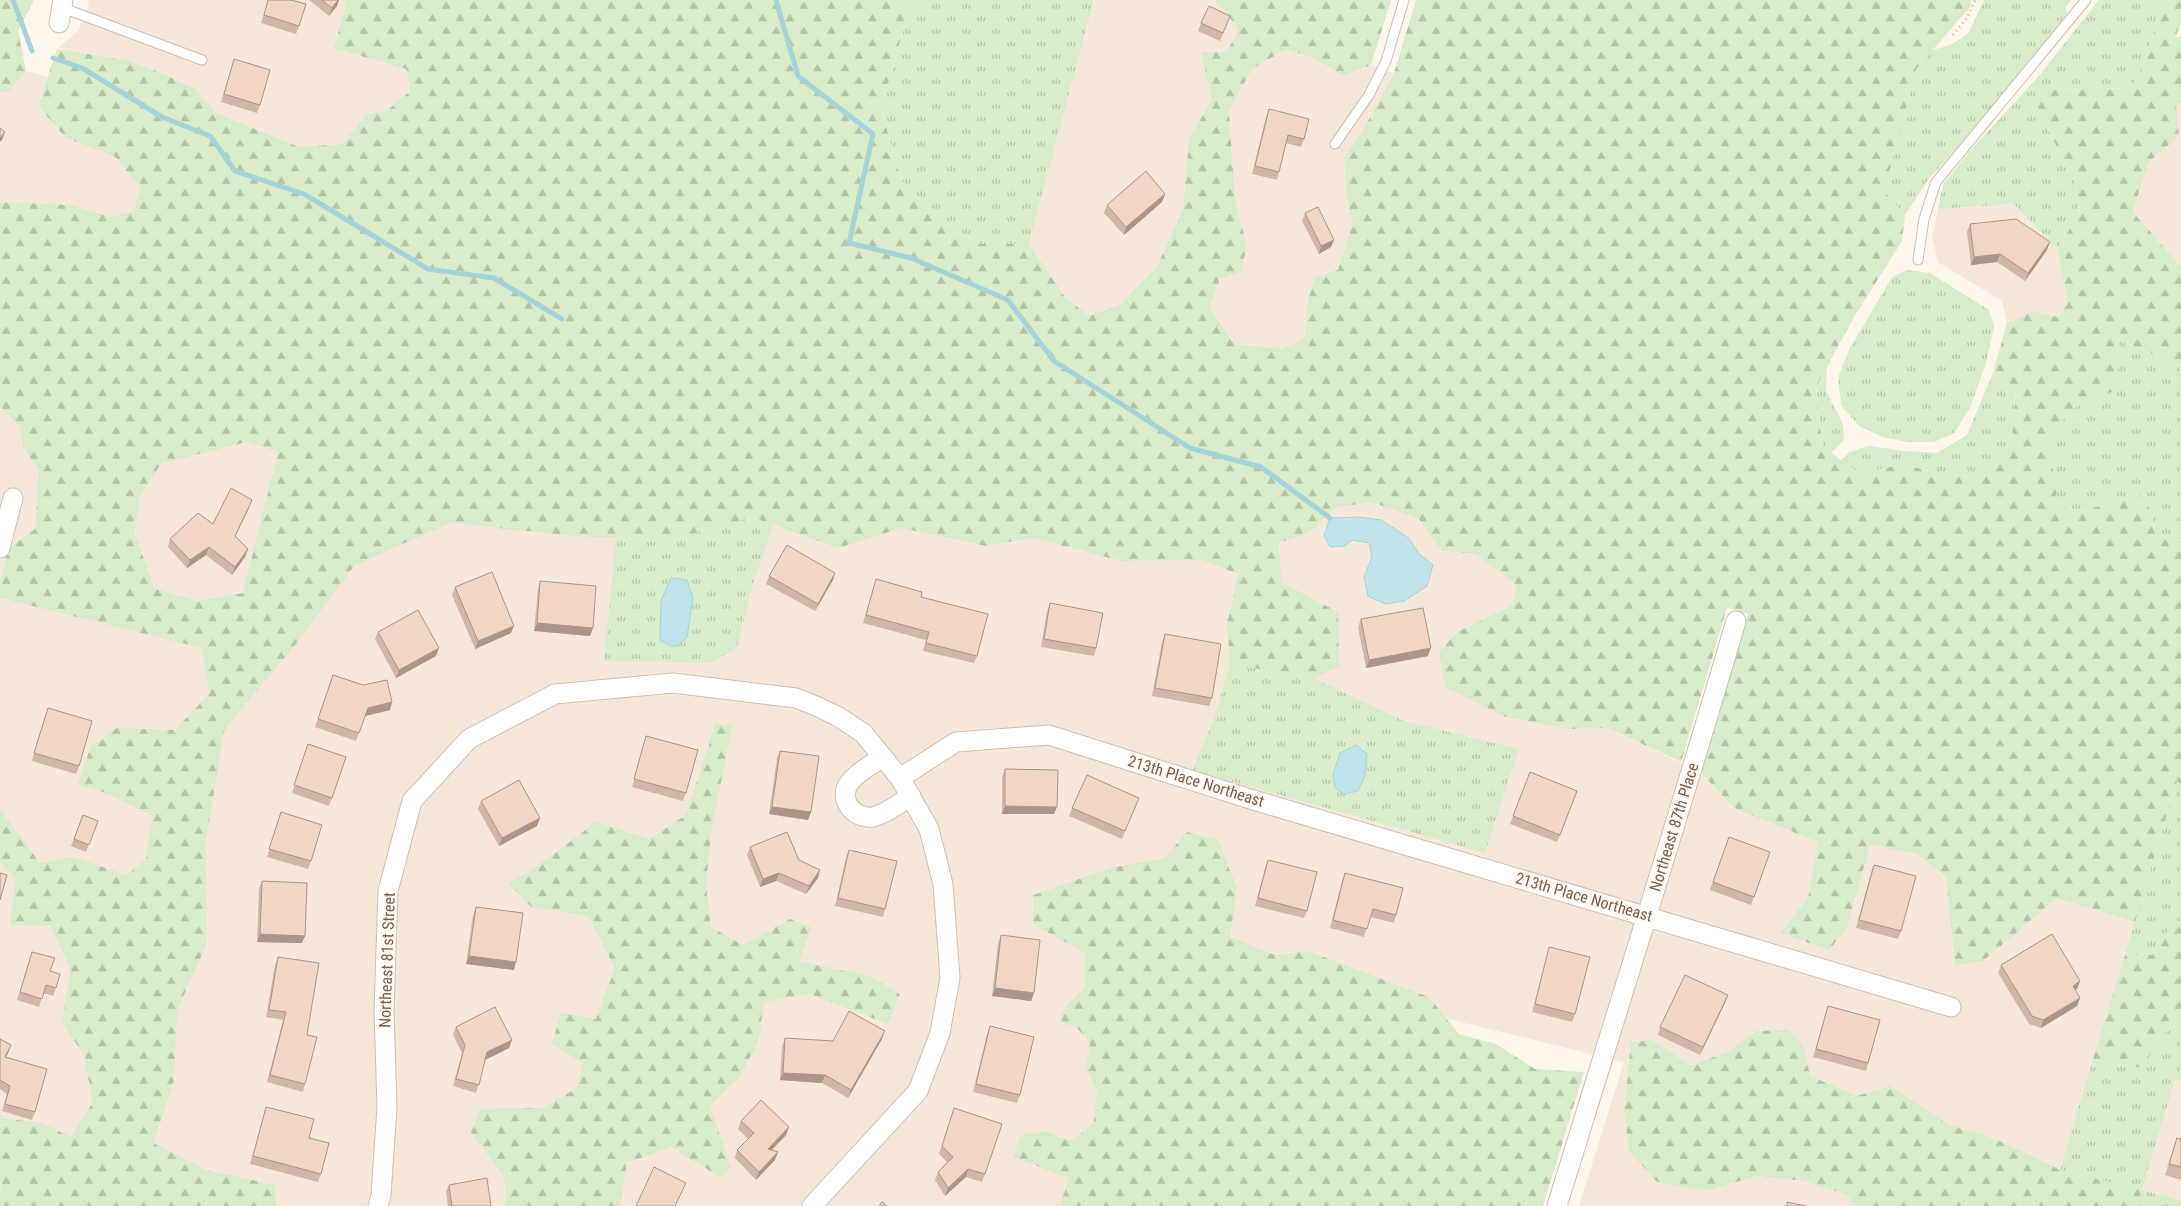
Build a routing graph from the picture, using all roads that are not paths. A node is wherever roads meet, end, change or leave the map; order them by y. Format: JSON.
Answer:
{"nodes":[{"id":1,"x":1404,"y":0,"type":"edge"},
{"id":2,"x":2086,"y":0,"type":"edge"},
{"id":3,"x":62,"y":10,"type":"edge"},
{"id":4,"x":202,"y":60,"type":"dead end"},
{"id":5,"x":1335,"y":144,"type":"dead end"},
{"id":6,"x":1918,"y":260,"type":"dead end"},
{"id":7,"x":13,"y":498,"type":"dead end"},
{"id":8,"x":0,"y":548,"type":"edge"},
{"id":9,"x":1736,"y":620,"type":"dead end"},
{"id":10,"x":883,"y":757,"type":"junction"},
{"id":11,"x":900,"y":778,"type":"junction"},
{"id":12,"x":911,"y":796,"type":"junction"},
{"id":13,"x":1646,"y":915,"type":"junction"},
{"id":14,"x":1951,"y":1006,"type":"dead end"},
{"id":15,"x":378,"y":1206,"type":"edge"},
{"id":16,"x":812,"y":1206,"type":"edge"},
{"id":17,"x":1557,"y":1206,"type":"edge"}],
"edges":[{"from":1,"to":5,"type":"lane"},
{"from":2,"to":6,"type":"lane"},
{"from":3,"to":4,"type":"lane"},
{"from":7,"to":8,"type":"street"},
{"from":9,"to":13,"type":"street","name":"Northeast 87th Place"},
{"from":10,"to":11,"type":"street"},
{"from":10,"to":12,"type":"street"},
{"from":10,"to":15,"type":"street","name":"Northeast 81st Street"},
{"from":11,"to":12,"type":"street"},
{"from":11,"to":13,"type":"street","name":"213th Place Northeast"},
{"from":12,"to":16,"type":"street"},
{"from":13,"to":14,"type":"street","name":"213th Place Northeast"},
{"from":13,"to":17,"type":"street","name":"Northeast 87th Place"}]}
